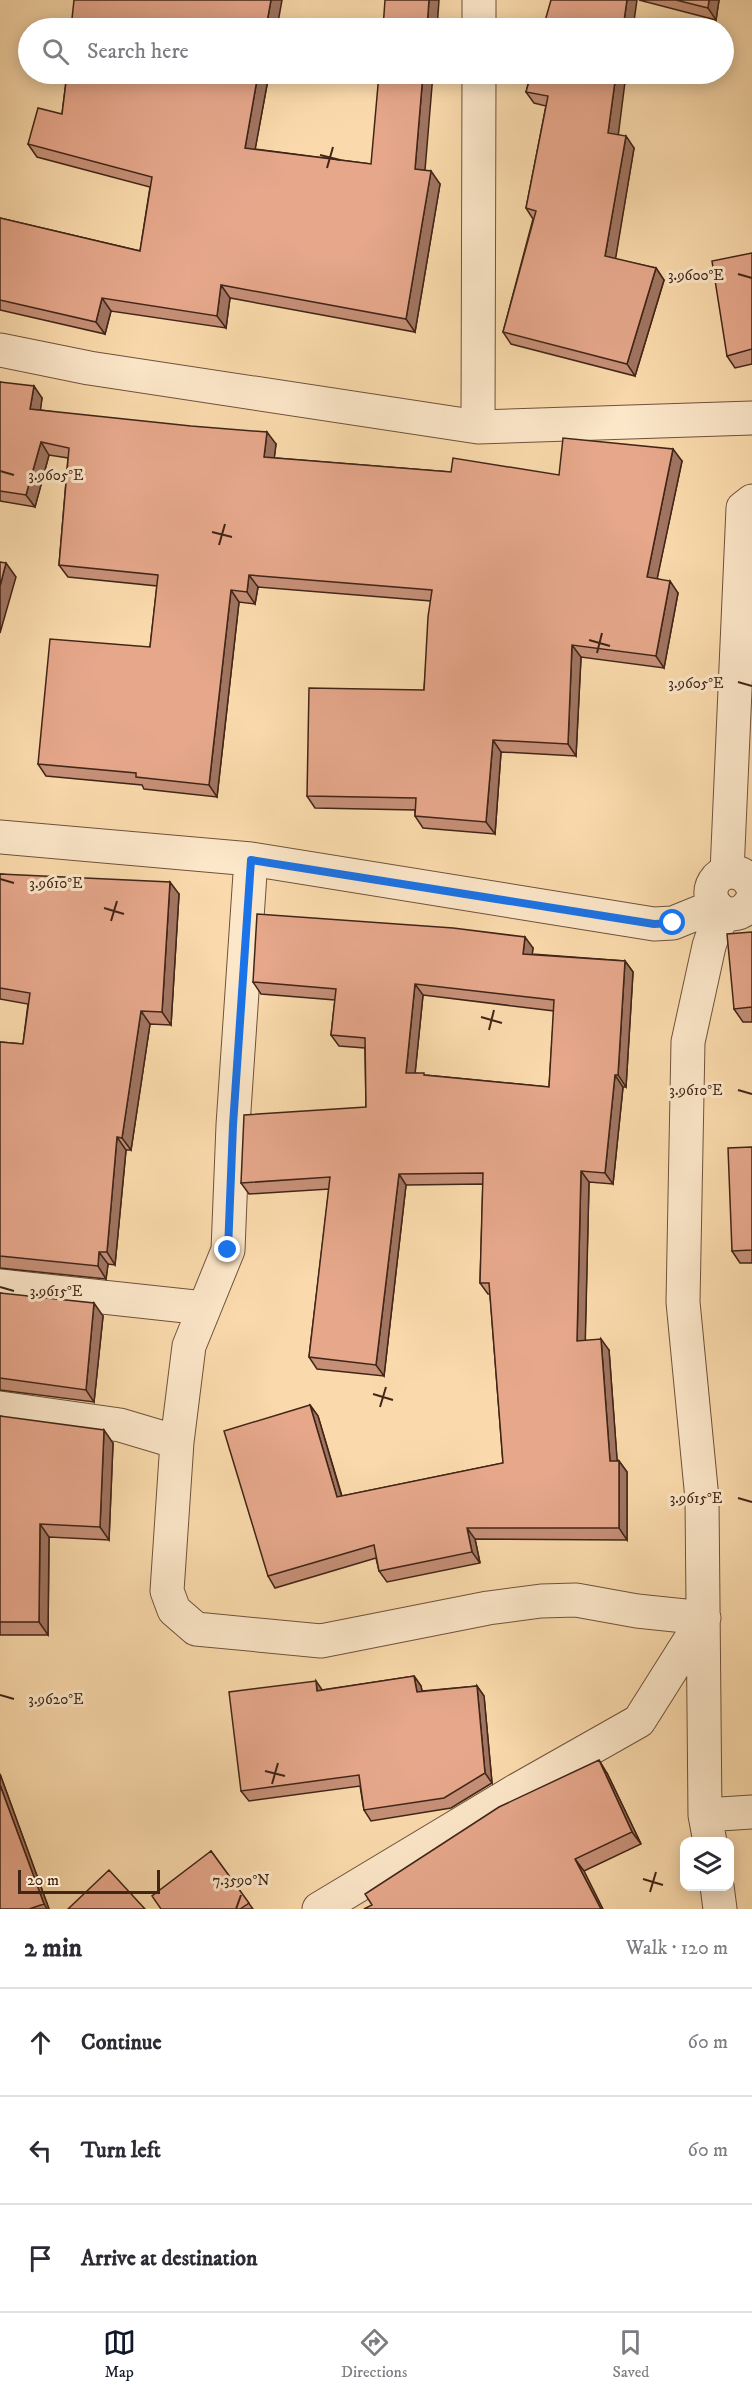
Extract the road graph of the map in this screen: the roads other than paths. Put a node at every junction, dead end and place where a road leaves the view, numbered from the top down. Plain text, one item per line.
1 (479, 0) edge
2 (479, 18) edge
3 (479, 84) edge
4 (0, 350) edge
5 (752, 418) edge
6 (478, 427) junction
7 (752, 501) edge
8 (0, 837) edge
9 (251, 860) junction
10 (739, 879) edge
11 (731, 907) edge
12 (0, 1286) edge
13 (204, 1308) junction
14 (0, 1408) edge
15 (177, 1442) junction
16 (704, 1618) junction
17 (752, 1812) edge
18 (707, 1828) edge
19 (718, 1891) edge
20 (319, 1909) edge
21 (720, 1909) edge

1 - 2 street
3 - 6 street
4 - 6 street
5 - 6 street
7 - 10 street
8 - 9 street
9 - 11 street
9 - 13 street
10 - 11 street
11 - 16 street
12 - 13 street
13 - 15 street
14 - 15 street
15 - 16 street
16 - 18 street
16 - 20 street
17 - 18 street
19 - 21 street

